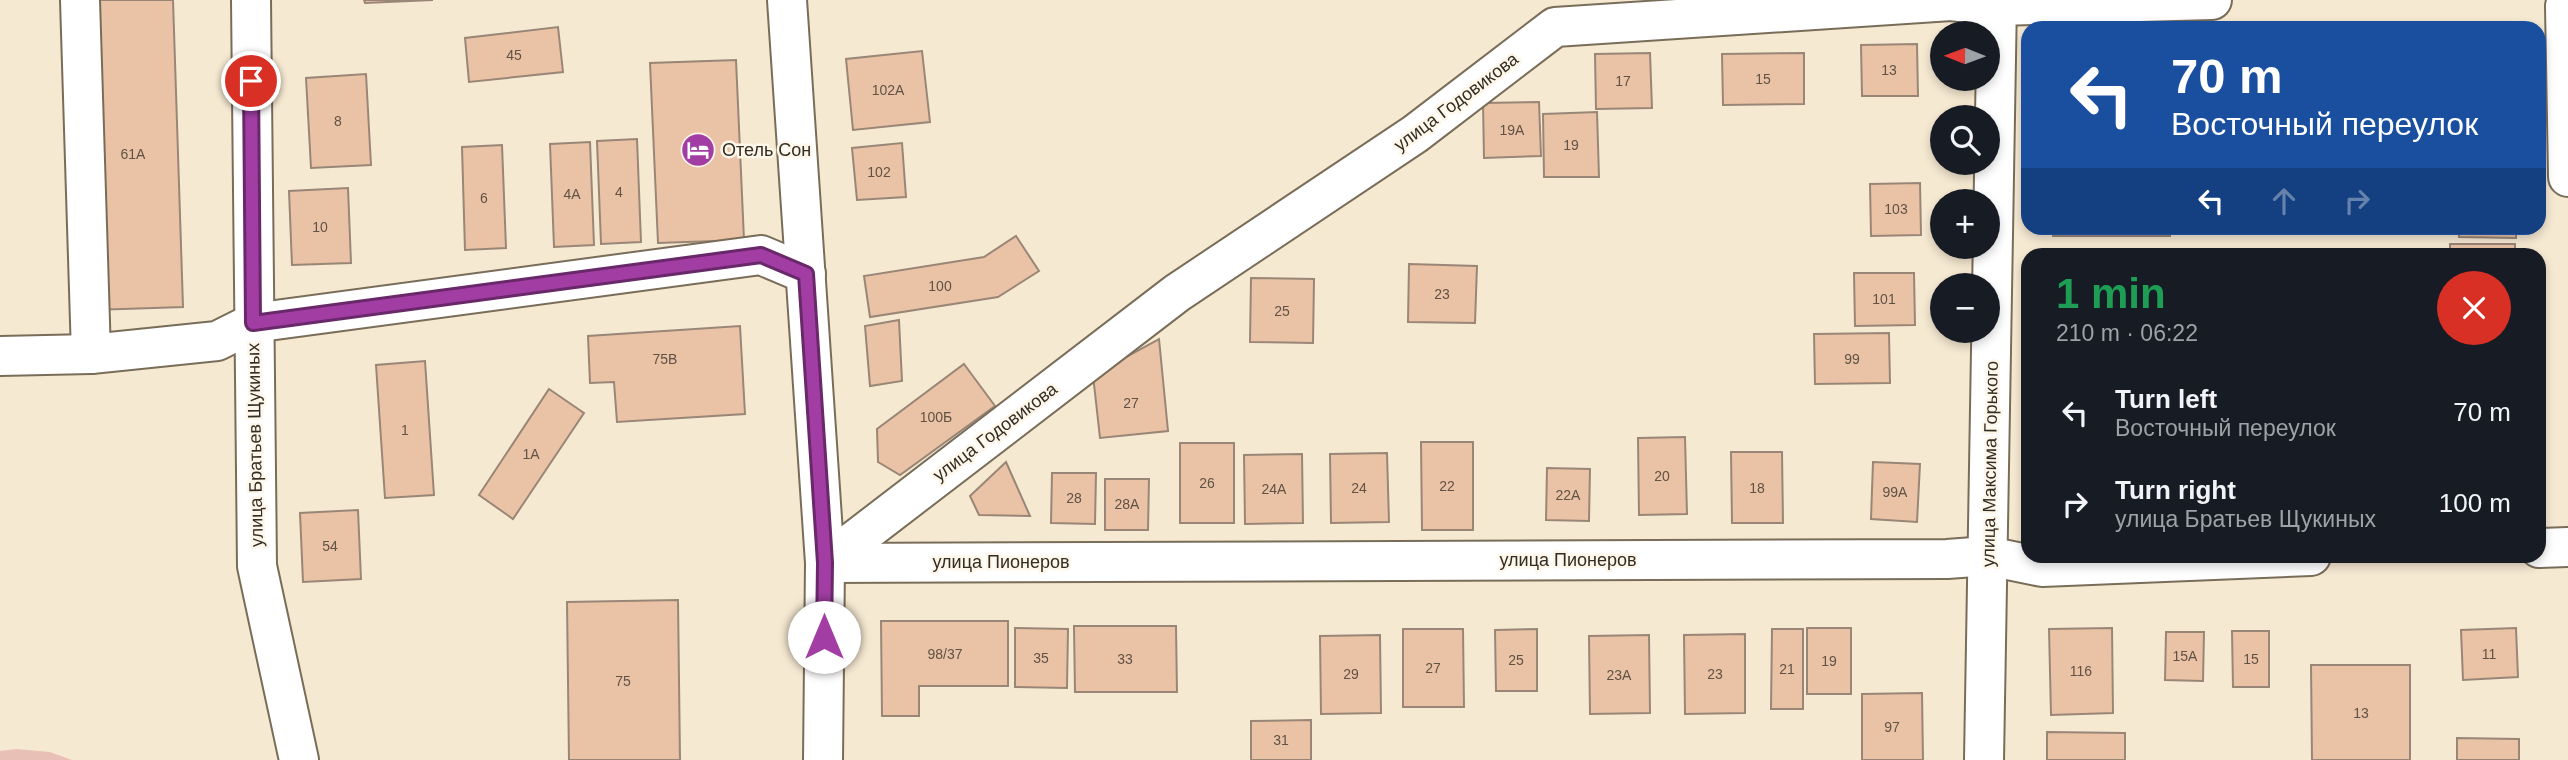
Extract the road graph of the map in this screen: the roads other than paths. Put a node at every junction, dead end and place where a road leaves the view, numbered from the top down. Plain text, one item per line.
1 (80, 0) edge
2 (251, 0) edge
3 (787, 0) edge
4 (2212, 0) edge
5 (1997, 3) edge
6 (2559, 4) edge
7 (2568, 177) edge
8 (806, 274) junction
9 (253, 323) junction
10 (91, 354) junction
11 (0, 356) edge
12 (2568, 547) edge
13 (2546, 548) edge
14 (1988, 556) junction
15 (825, 563) junction
16 (2021, 563) edge
17 (2022, 563) edge
18 (2140, 563) edge
19 (299, 760) edge
20 (823, 760) edge
21 (1984, 760) edge

1 - 10 street
2 - 9 street, улица Братьев Щукиных
3 - 8 street
4 - 5 street, улица Годовикова
5 - 14 street, улица Максима Горького
5 - 15 street, улица Годовикова
6 - 7 street
8 - 9 street
8 - 15 street
9 - 10 street
9 - 19 street, улица Братьев Щукиных
10 - 11 street
12 - 13 street
14 - 15 street, улица Пионеров
14 - 16 street, улица Пионеров
14 - 21 street, улица Максима Горького
15 - 20 street
17 - 18 street, улица Пионеров

